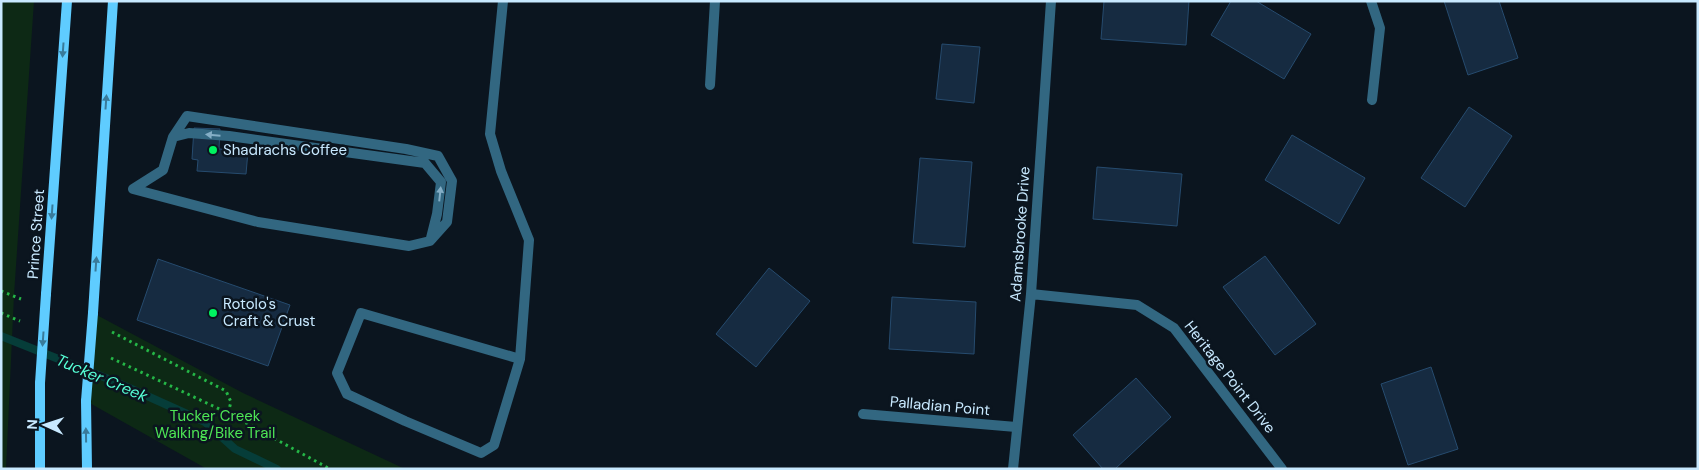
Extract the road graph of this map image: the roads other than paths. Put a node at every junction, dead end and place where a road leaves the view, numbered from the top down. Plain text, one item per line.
1 (67, 1) edge
2 (113, 1) edge
3 (503, 1) edge
4 (715, 1) edge
5 (1051, 1) edge
6 (1371, 1) edge
7 (710, 85) dead end
8 (1372, 100) dead end
9 (173, 137) junction
10 (430, 241) junction
11 (1031, 294) junction
12 (520, 359) junction
13 (863, 414) dead end
14 (1016, 427) junction
15 (40, 469) edge
16 (87, 469) edge
17 (1012, 469) edge
18 (1282, 469) edge

1 -> 15 main road, Prince Street, bridge
16 -> 2 main road, bridge
3 - 12 street
4 - 7 street
5 - 11 street, Adamsbrooke Drive
6 - 8 street
10 -> 9 street
9 - 10 street
9 - 10 street
11 - 14 street, Adamsbrooke Drive
11 - 18 street, Heritage Point Drive
12 - 12 street
13 - 14 street, Palladian Point
14 - 17 street, Adamsbrooke Drive

